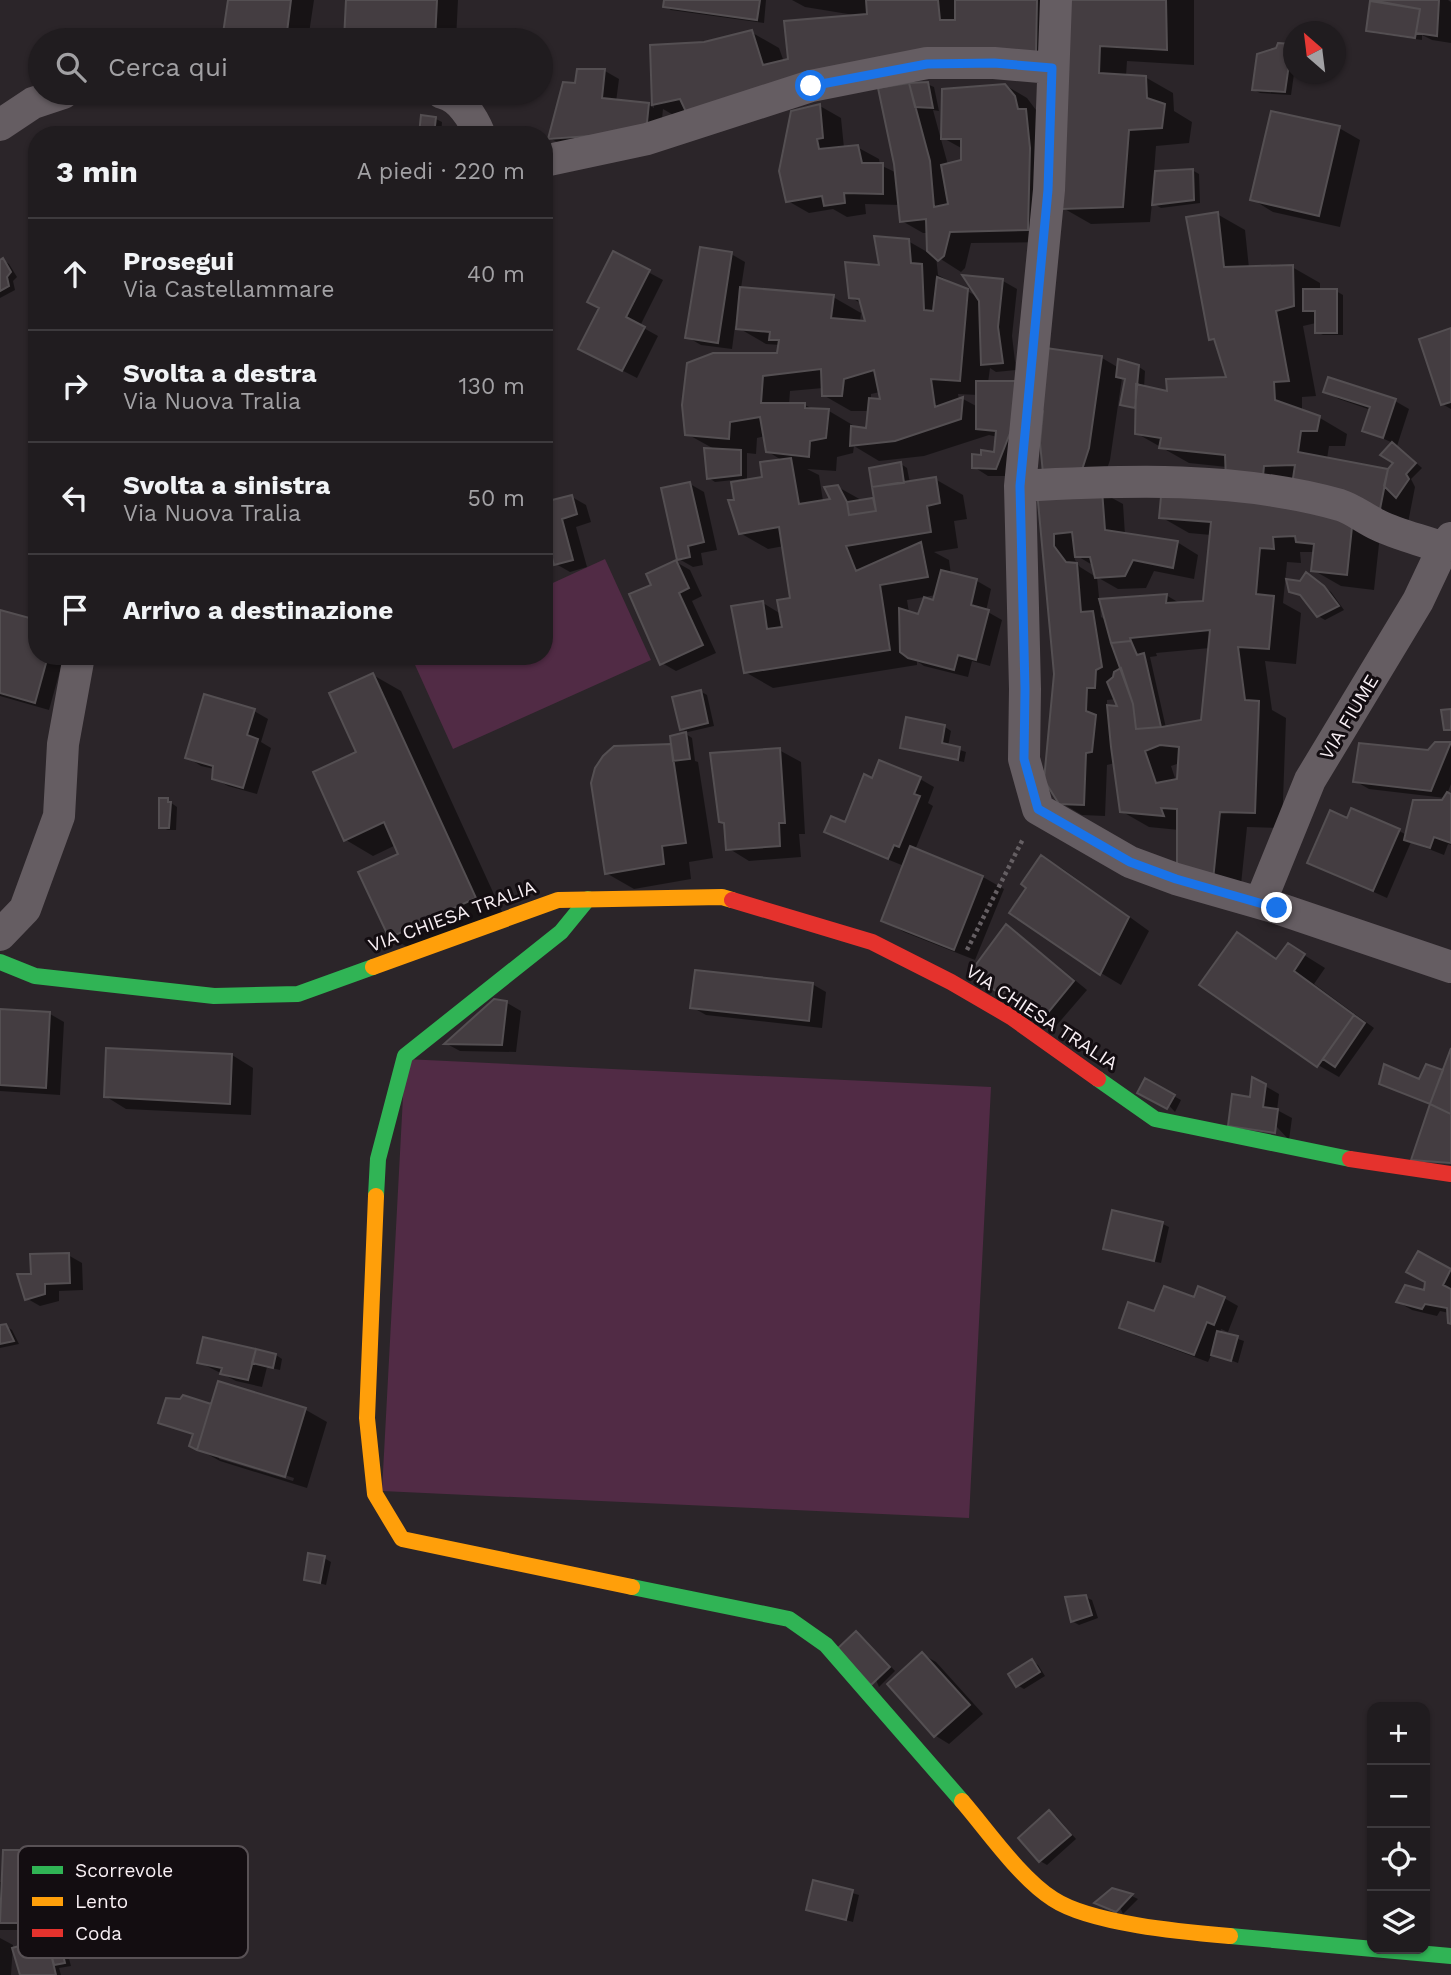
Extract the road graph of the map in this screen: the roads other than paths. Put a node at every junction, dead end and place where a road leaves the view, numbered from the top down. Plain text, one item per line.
1 (1056, 0) edge
2 (1052, 68) junction
3 (30, 105) edge
4 (461, 105) edge
5 (0, 125) edge
6 (476, 126) edge
7 (553, 159) edge
8 (1020, 486) junction
9 (1447, 543) edge
10 (77, 665) edge
11 (588, 899) junction
12 (1260, 903) junction
13 (0, 935) edge
14 (0, 961) edge
15 (1451, 967) edge
16 (1451, 1174) edge
17 (1451, 1956) edge

1 - 2 street
2 - 7 street
2 - 8 street
3 - 5 street
4 - 6 street
8 - 9 street
8 - 12 street
9 - 12 street, VIA FIUME
10 - 13 street
11 - 14 street, VIA CHIESA TRALIA
11 - 16 street, VIA CHIESA TRALIA
11 - 17 street
12 - 15 street

